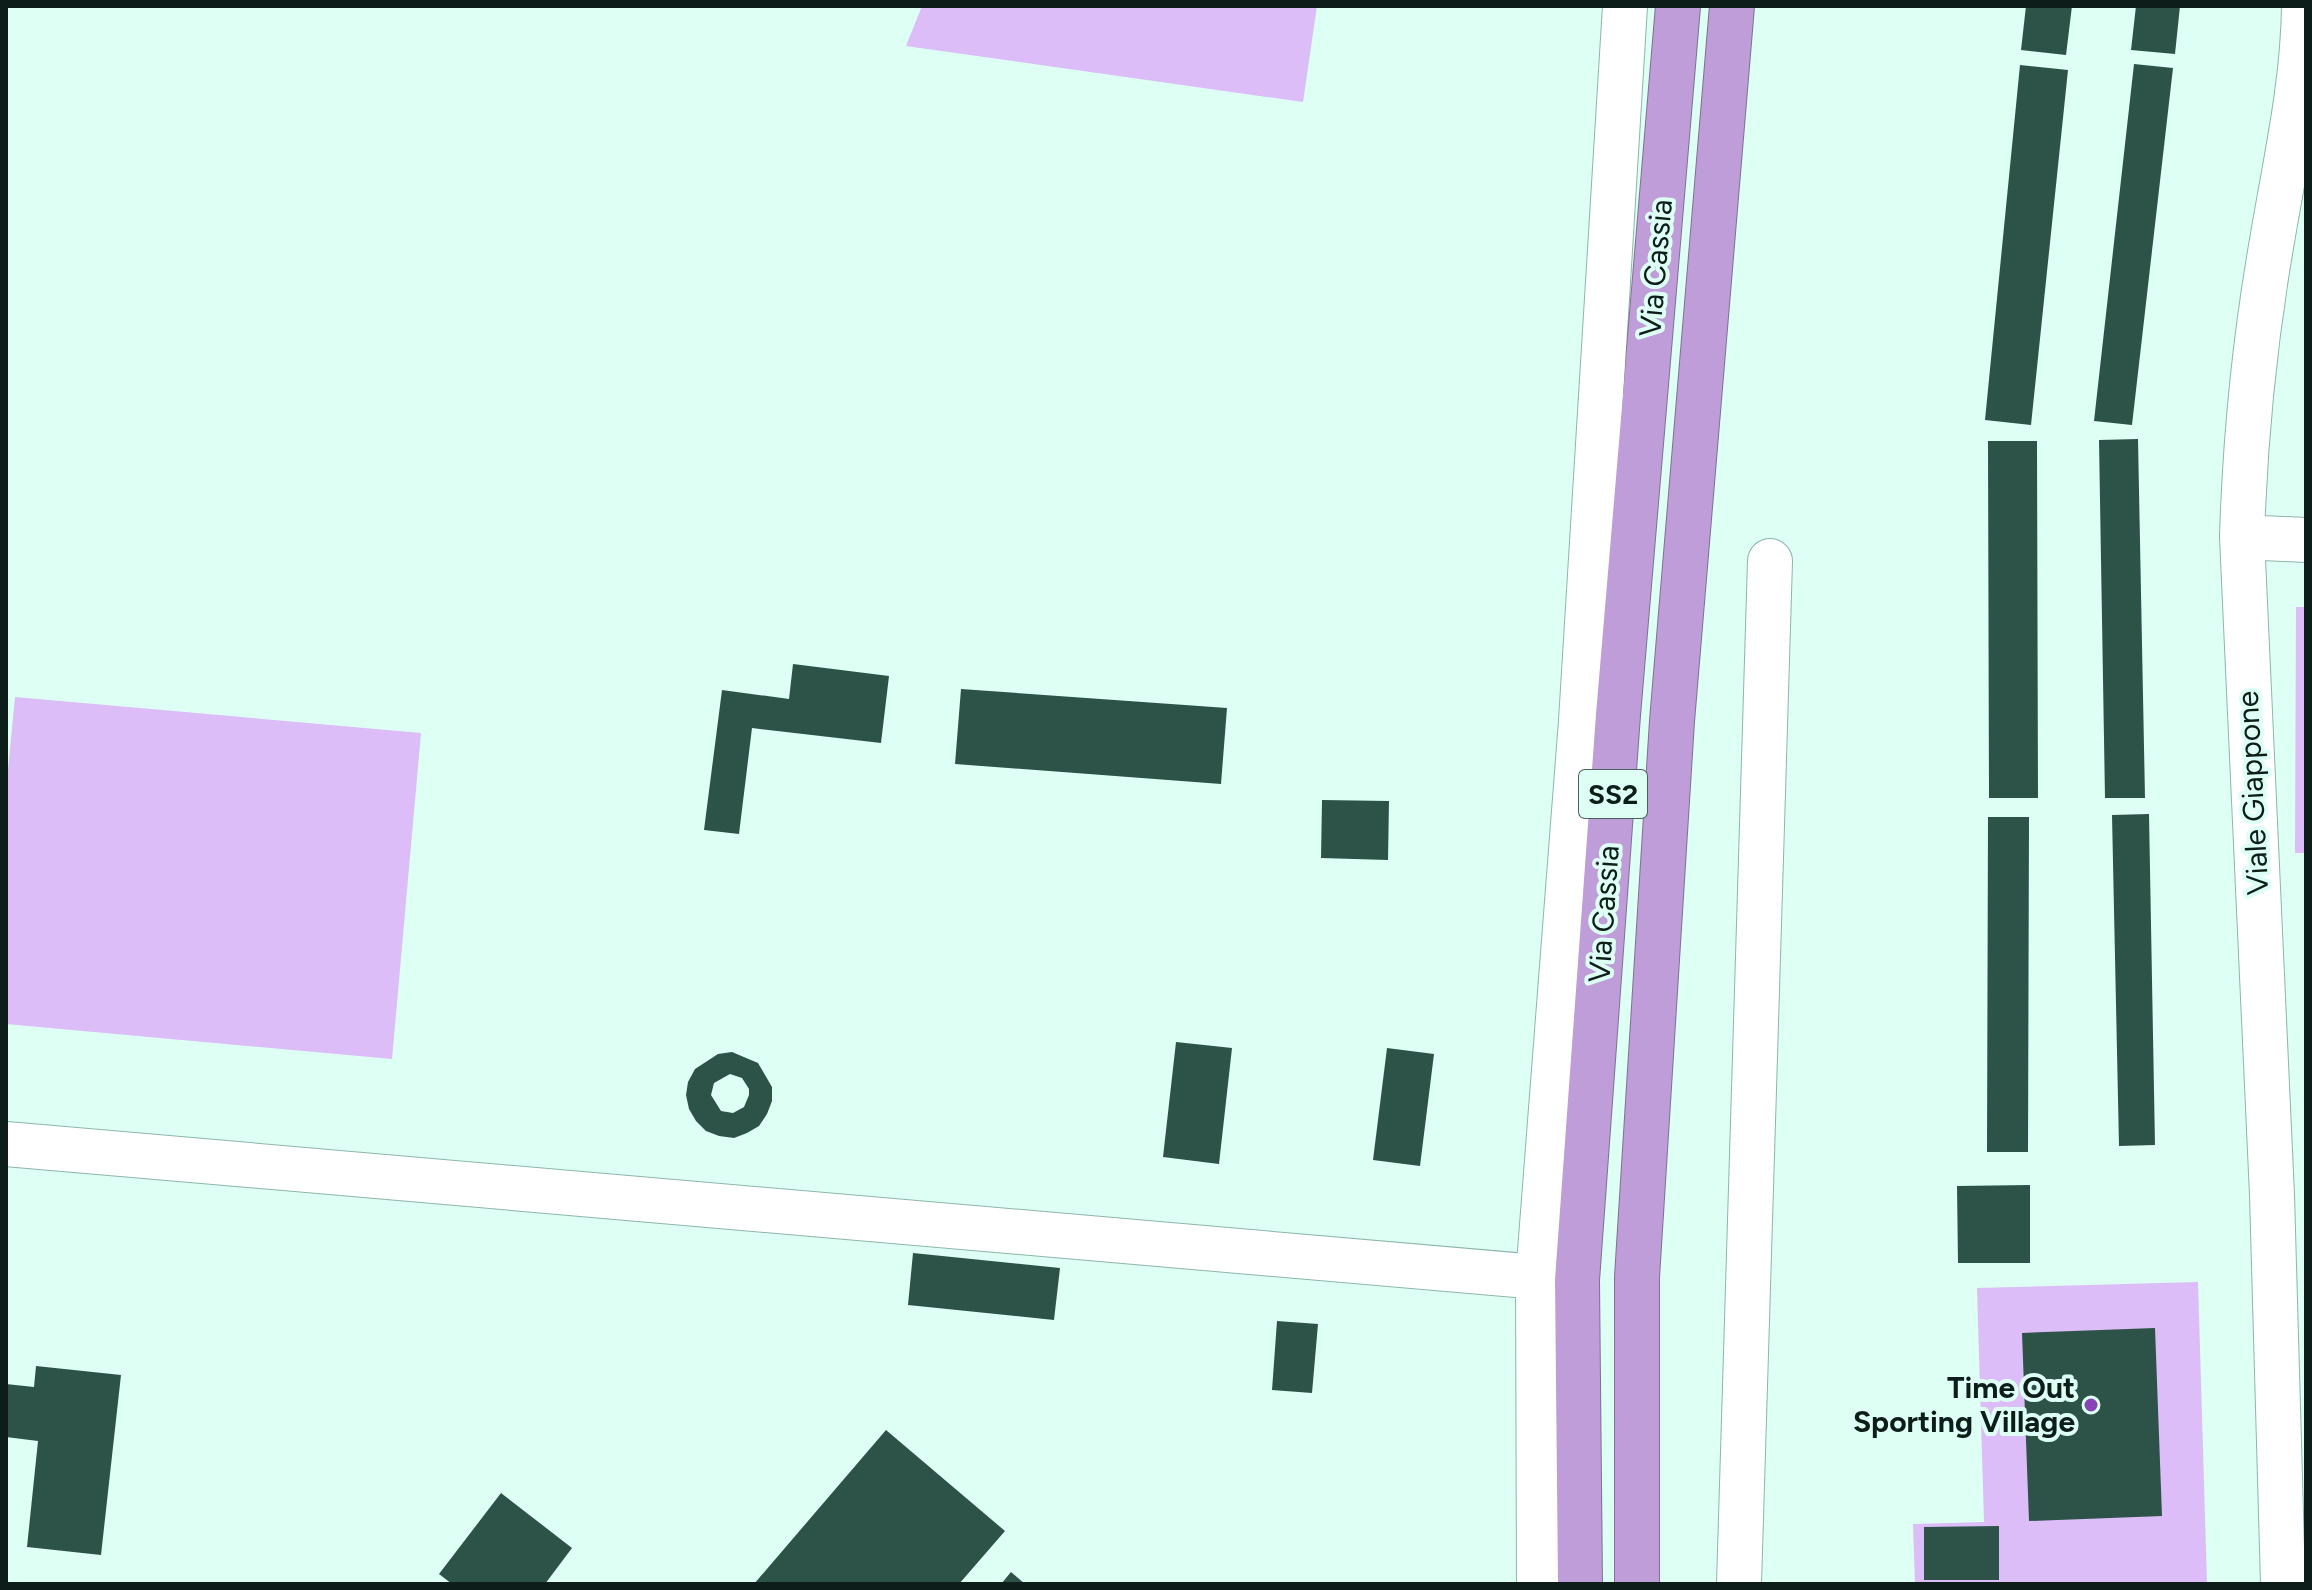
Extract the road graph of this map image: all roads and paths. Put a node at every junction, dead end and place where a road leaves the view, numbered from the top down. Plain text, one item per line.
1 (1625, 6) edge
2 (1678, 6) edge
3 (1732, 6) edge
4 (2304, 6) edge
5 (2242, 537) junction
6 (2306, 540) edge
7 (1770, 561) dead end
8 (6, 1144) edge
9 (1538, 1277) junction
10 (1539, 1584) edge
11 (1580, 1584) edge
12 (1637, 1584) edge
13 (1739, 1584) edge
14 (2283, 1584) edge

1 - 9 street
2 - 11 highway, Via Cassia / SS2
3 - 12 highway, Via Cassia / SS2
4 - 5 street, Viale Giappone
5 - 6 street
5 - 14 street, Viale Giappone
7 - 13 street
8 - 9 street
9 - 10 street

